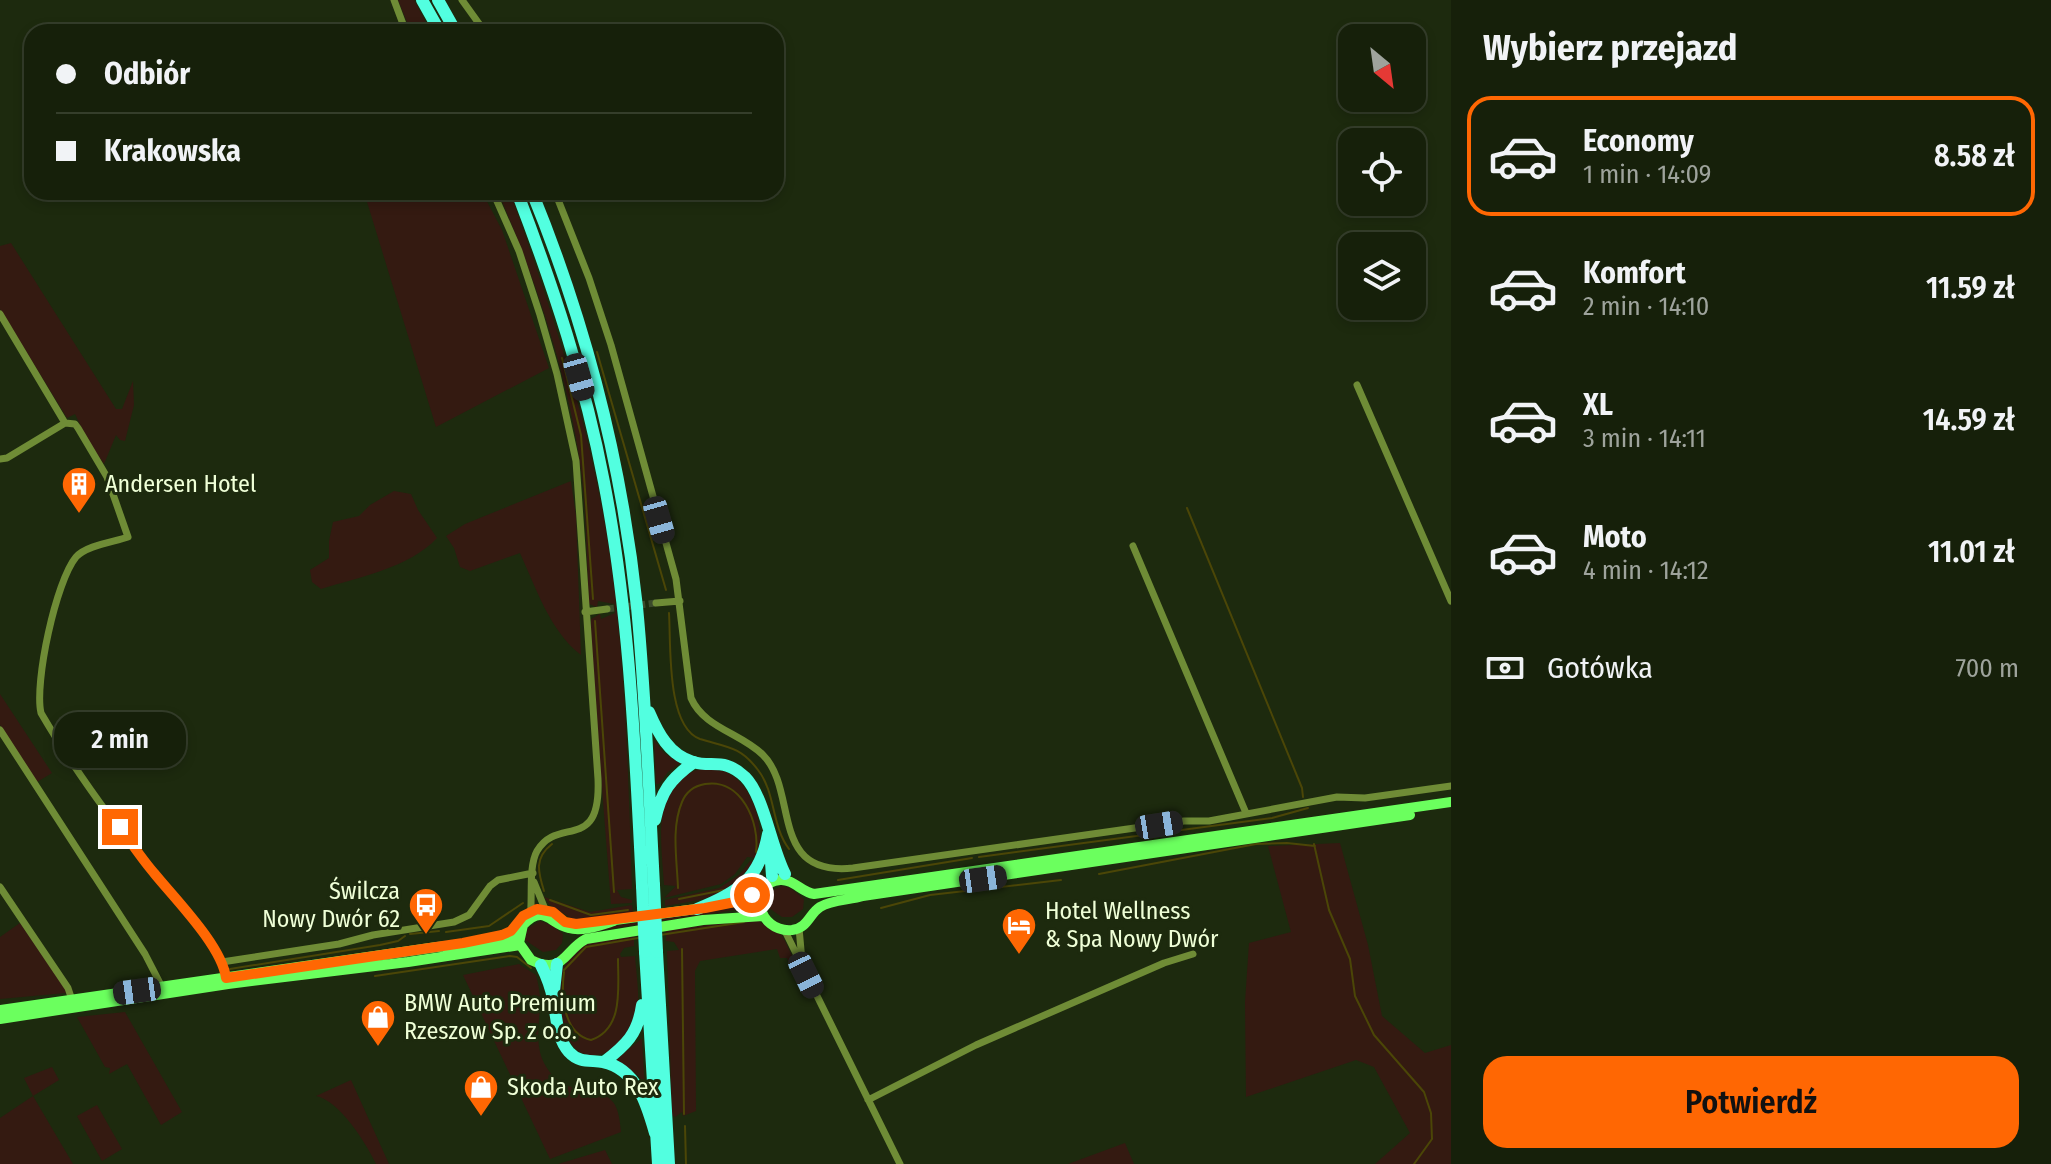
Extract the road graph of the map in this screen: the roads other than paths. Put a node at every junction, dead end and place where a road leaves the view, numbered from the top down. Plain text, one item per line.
1 (394, 0) edge
2 (422, 0) edge
3 (438, 0) edge
4 (462, 0) edge
5 (403, 24) edge
6 (436, 24) edge
7 (452, 24) edge
8 (479, 24) edge
9 (497, 200) edge
10 (520, 200) edge
11 (535, 200) edge
12 (558, 200) edge
13 (0, 314) edge
14 (1357, 385) dead end
15 (65, 423) junction
16 (0, 459) edge
17 (1133, 546) dead end
18 (680, 601) junction
19 (1451, 601) edge
20 (656, 603) tunnel mouth
21 (607, 609) tunnel mouth
22 (585, 612) junction
23 (645, 701) junction
24 (0, 730) edge
25 (694, 762) junction
26 (1451, 786) edge
27 (1451, 802) edge
28 (1451, 809) edge
29 (1246, 813) junction
30 (1201, 821) junction
31 (768, 834) junction
32 (651, 835) junction
33 (1203, 836) junction
34 (533, 875) junction
35 (776, 878) junction
36 (648, 885) junction
37 (0, 887) edge
38 (861, 891) junction
39 (809, 895) junction
40 (761, 908) junction
41 (545, 909) junction
42 (702, 912) junction
43 (531, 915) junction
44 (799, 924) junction
45 (567, 925) junction
46 (784, 929) junction
47 (625, 932) junction
48 (569, 940) junction
49 (521, 944) junction
50 (464, 949) junction
51 (651, 952) junction
52 (1193, 954) dead end
53 (220, 960) junction
54 (557, 960) junction
55 (541, 965) junction
56 (803, 967) junction
57 (646, 974) junction
58 (227, 981) junction
59 (162, 987) junction
60 (553, 998) junction
61 (74, 1004) junction
62 (0, 1010) edge
63 (0, 1019) edge
64 (604, 1062) junction
65 (868, 1100) junction
66 (655, 1133) junction
67 (658, 1164) edge
68 (669, 1164) edge
69 (900, 1164) edge

1 - 5 street
2 - 6 highway
3 - 7 highway
4 - 8 street
9 - 22 street
10 - 36 highway
11 - 23 highway
12 - 18 street
13 - 15 street
14 - 19 street
15 - 16 street
15 - 53 street
17 - 29 street
18 - 20 street
18 - 30 street
21 - 22 street
22 - 34 street
23 - 25 highway
23 - 32 highway
24 - 59 street
25 - 31 highway
25 - 32 highway
26 - 29 street
27 - 33 main road
28 - 38 main road
29 - 30 street
30 - 33 street
31 - 35 highway
31 - 42 highway
32 - 36 highway
33 - 38 main road
34 - 41 street
34 - 43 street
34 - 53 street
35 - 39 main road
35 - 39 main road
35 - 40 main road
35 - 42 main road
36 - 51 highway, bridge
37 - 61 street
38 - 39 main road
38 - 44 main road
39 - 44 main road
40 - 42 main road
40 - 44 main road
40 - 46 main road
41 - 43 main road
41 - 45 main road
42 - 45 main road
42 - 47 main road
43 - 45 main road
43 - 49 main road
43 - 50 main road
44 - 46 main road
44 - 56 street
45 - 48 main road
46 - 56 street
47 - 48 main road
47 - 54 main road
48 - 54 main road
49 - 50 main road
49 - 54 main road
49 - 55 main road
50 - 58 main road
51 - 57 highway
51 - 68 highway
52 - 65 street
53 - 58 street
54 - 55 main road
54 - 60 highway
55 - 60 highway
56 - 65 street
57 - 64 highway
57 - 66 highway
58 - 59 main road
58 - 61 main road
59 - 61 main road
60 - 64 highway
61 - 62 main road
61 - 63 main road
64 - 66 highway
65 - 69 street
66 - 67 highway

